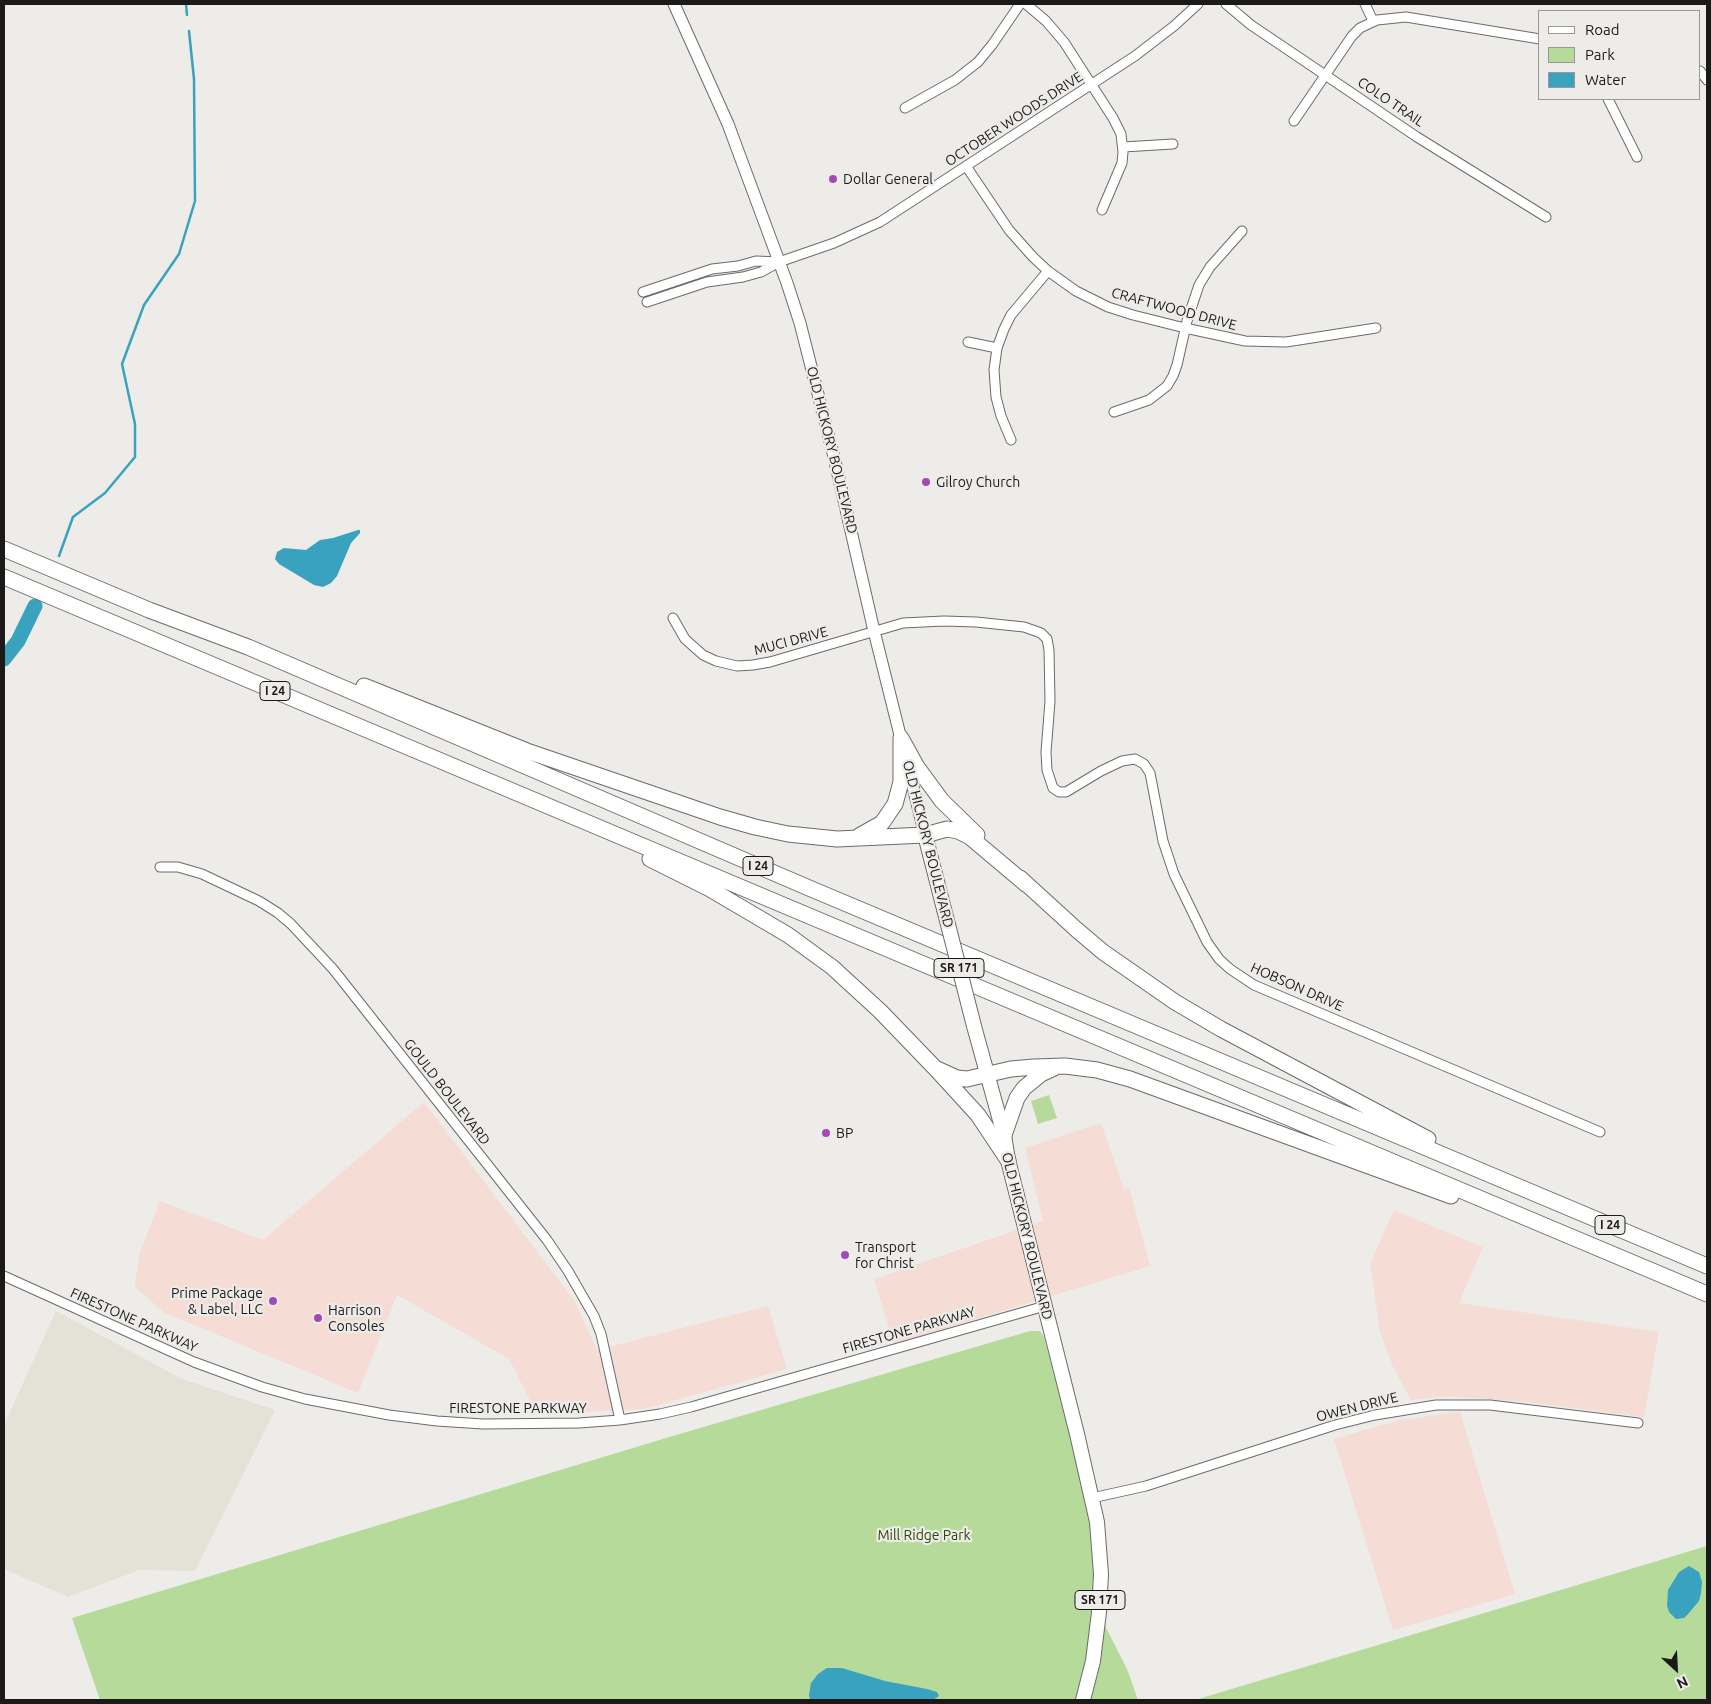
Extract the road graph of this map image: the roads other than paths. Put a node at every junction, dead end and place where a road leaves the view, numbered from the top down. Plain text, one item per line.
1 (674, 4) edge
2 (1020, 4) edge
3 (1026, 4) edge
4 (1198, 4) edge
5 (1226, 4) edge
6 (1365, 4) edge
7 (1372, 21) junction
8 (1538, 39) edge
9 (1325, 74) junction
10 (1091, 85) junction
11 (1608, 100) edge
12 (905, 108) dead end
13 (1294, 121) dead end
14 (1173, 144) dead end
15 (1123, 147) junction
16 (1636, 157) dead end
17 (966, 166) junction
18 (1102, 210) dead end
19 (1546, 217) dead end
20 (1242, 231) dead end
21 (780, 262) junction
22 (1048, 271) junction
23 (643, 292) dead end
24 (647, 302) dead end
25 (1185, 328) junction
26 (1376, 328) dead end
27 (968, 342) dead end
28 (997, 348) junction
29 (1114, 412) dead end
30 (1011, 440) dead end
31 (4, 549) edge
32 (4, 577) edge
33 (673, 618) dead end
34 (874, 631) junction
35 (248, 647) junction
36 (901, 738) junction
37 (546, 805) junction
38 (925, 835) junction
39 (848, 838) junction
40 (160, 867) dead end
41 (1027, 885) junction
42 (1065, 1066) junction
43 (935, 1068) junction
44 (987, 1074) junction
45 (1600, 1132) dead end
46 (1004, 1135) junction
47 (1008, 1160) junction
48 (1512, 1184) junction
49 (1636, 1264) junction
50 (1707, 1266) edge
51 (4, 1276) edge
52 (1707, 1294) edge
53 (1045, 1306) junction
54 (620, 1420) junction
55 (1638, 1423) dead end
56 (1092, 1498) junction
57 (1082, 1700) edge

1 - 21 main road, OLD HICKORY BOULEVARD
2 - 12 street
3 - 10 street
4 - 10 street, OCTOBER WOODS DRIVE
5 - 9 street, COLO TRAIL
6 - 7 street
7 - 8 street
7 - 9 street
9 - 13 street
9 - 19 street, COLO TRAIL
10 - 15 street
10 - 17 street, OCTOBER WOODS DRIVE
11 - 16 street
14 - 15 street
15 - 18 street
17 - 21 street, OCTOBER WOODS DRIVE
17 - 22 street, CRAFTWOOD DRIVE
20 - 25 street
21 - 23 street
21 - 24 street
21 - 34 main road, OLD HICKORY BOULEVARD
22 - 25 street, CRAFTWOOD DRIVE
22 - 28 street
25 - 26 street, CRAFTWOOD DRIVE
25 - 29 street
27 - 28 street
28 - 30 street
31 - 35 highway, I 24
32 - 37 highway, I 24
33 - 34 street, MUCI DRIVE
34 - 36 main road, OLD HICKORY BOULEVARD
34 - 45 street, HOBSON DRIVE
35 - 39 highway
35 - 48 highway, I 24
36 - 38 main road, OLD HICKORY BOULEVARD
36 - 39 highway
36 - 41 highway
37 - 43 highway
37 - 49 highway, I 24
38 - 39 highway
38 - 41 highway
38 - 44 main road, OLD HICKORY BOULEVARD / SR 171, bridge
40 - 54 street, GOULD BOULEVARD
41 - 48 highway
42 - 44 highway
42 - 46 highway
42 - 49 highway
43 - 44 highway
43 - 47 highway
44 - 46 main road, OLD HICKORY BOULEVARD / SR 171
46 - 47 main road, OLD HICKORY BOULEVARD / SR 171
47 - 53 main road, OLD HICKORY BOULEVARD / SR 171
48 - 50 highway, I 24
49 - 52 highway, I 24
51 - 54 street, FIRESTONE PARKWAY
53 - 54 street, FIRESTONE PARKWAY
53 - 56 main road, OLD HICKORY BOULEVARD / SR 171
55 - 56 street, OWEN DRIVE
56 - 57 main road, OLD HICKORY BOULEVARD / SR 171

